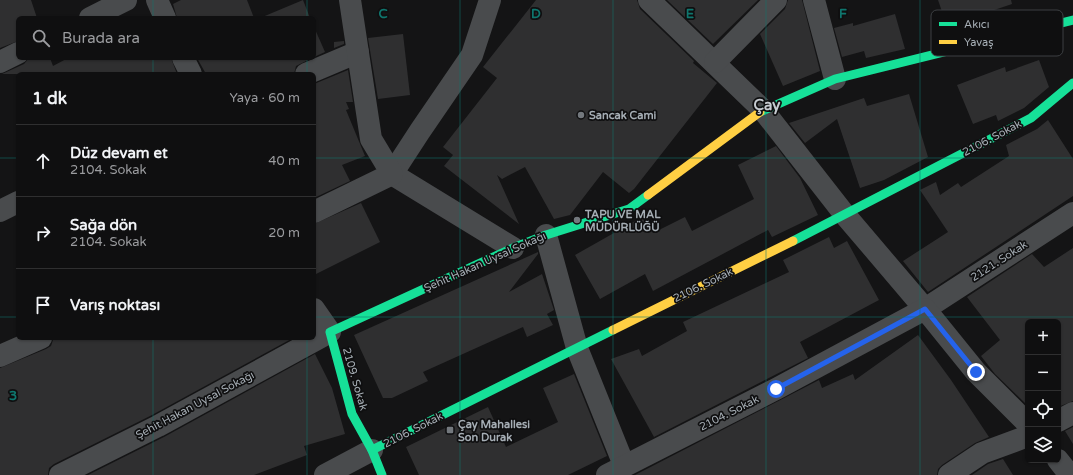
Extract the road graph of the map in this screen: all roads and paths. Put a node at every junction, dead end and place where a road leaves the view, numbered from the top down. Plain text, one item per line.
1 (126, 0) edge
2 (156, 0) edge
3 (350, 0) edge
4 (490, 0) edge
5 (649, 0) edge
6 (776, 0) edge
7 (814, 0) edge
8 (94, 16) edge
9 (164, 16) edge
10 (1073, 20) edge
11 (1063, 22) edge
12 (358, 52) junction
13 (16, 54) edge
14 (931, 55) edge
15 (185, 60) edge
16 (0, 62) edge
17 (715, 62) junction
18 (190, 72) edge
19 (311, 72) edge
20 (835, 79) junction
21 (1073, 83) edge
22 (763, 110) junction
23 (392, 174) junction
24 (16, 203) edge
25 (0, 210) edge
26 (316, 211) edge
27 (1073, 213) edge
28 (845, 216) junction
29 (546, 235) junction
30 (513, 248) junction
31 (925, 309) junction
32 (316, 312) edge
33 (330, 332) junction
34 (36, 340) edge
35 (315, 340) edge
36 (316, 340) edge
37 (577, 348) junction
38 (0, 356) edge
39 (1073, 413) edge
40 (1061, 419) edge
41 (1025, 421) edge
42 (1025, 437) edge
43 (372, 450) junction
44 (1060, 463) edge
45 (616, 470) edge
46 (60, 475) edge
47 (325, 475) edge
48 (382, 475) edge
49 (950, 475) edge
50 (1070, 475) edge

1 - 8 street
2 - 9 street
3 - 12 street
4 - 23 street
5 - 17 street
6 - 17 street
7 - 20 street
10 - 11 main road, Şehit Hakan Uysal Sokağı
12 - 19 street
12 - 23 street
13 - 16 street
14 - 20 main road, Şehit Hakan Uysal Sokağı
15 - 18 street
17 - 22 street
20 - 22 main road, Şehit Hakan Uysal Sokağı
21 - 28 main road, 2106. Sokak
22 - 28 street
22 - 29 main road, Şehit Hakan Uysal Sokağı
23 - 26 street
23 - 30 street
24 - 25 street
27 - 31 street, 2121. Sokak
28 - 31 street
28 - 37 main road, 2106. Sokak
29 - 30 main road, Şehit Hakan Uysal Sokağı
29 - 37 street
30 - 33 main road, Şehit Hakan Uysal Sokağı
31 - 41 street
31 - 45 street, 2104. Sokak
32 - 33 street
33 - 36 street, Şehit Hakan Uysal Sokağı
33 - 43 main road, 2109. Sokak
34 - 38 street
35 - 46 street, Şehit Hakan Uysal Sokağı
37 - 43 main road, 2106. Sokak
37 - 45 street
39 - 40 street
42 - 49 street
43 - 47 street, 2106. Sokak
43 - 48 main road, 2109. Sokak
44 - 50 street

